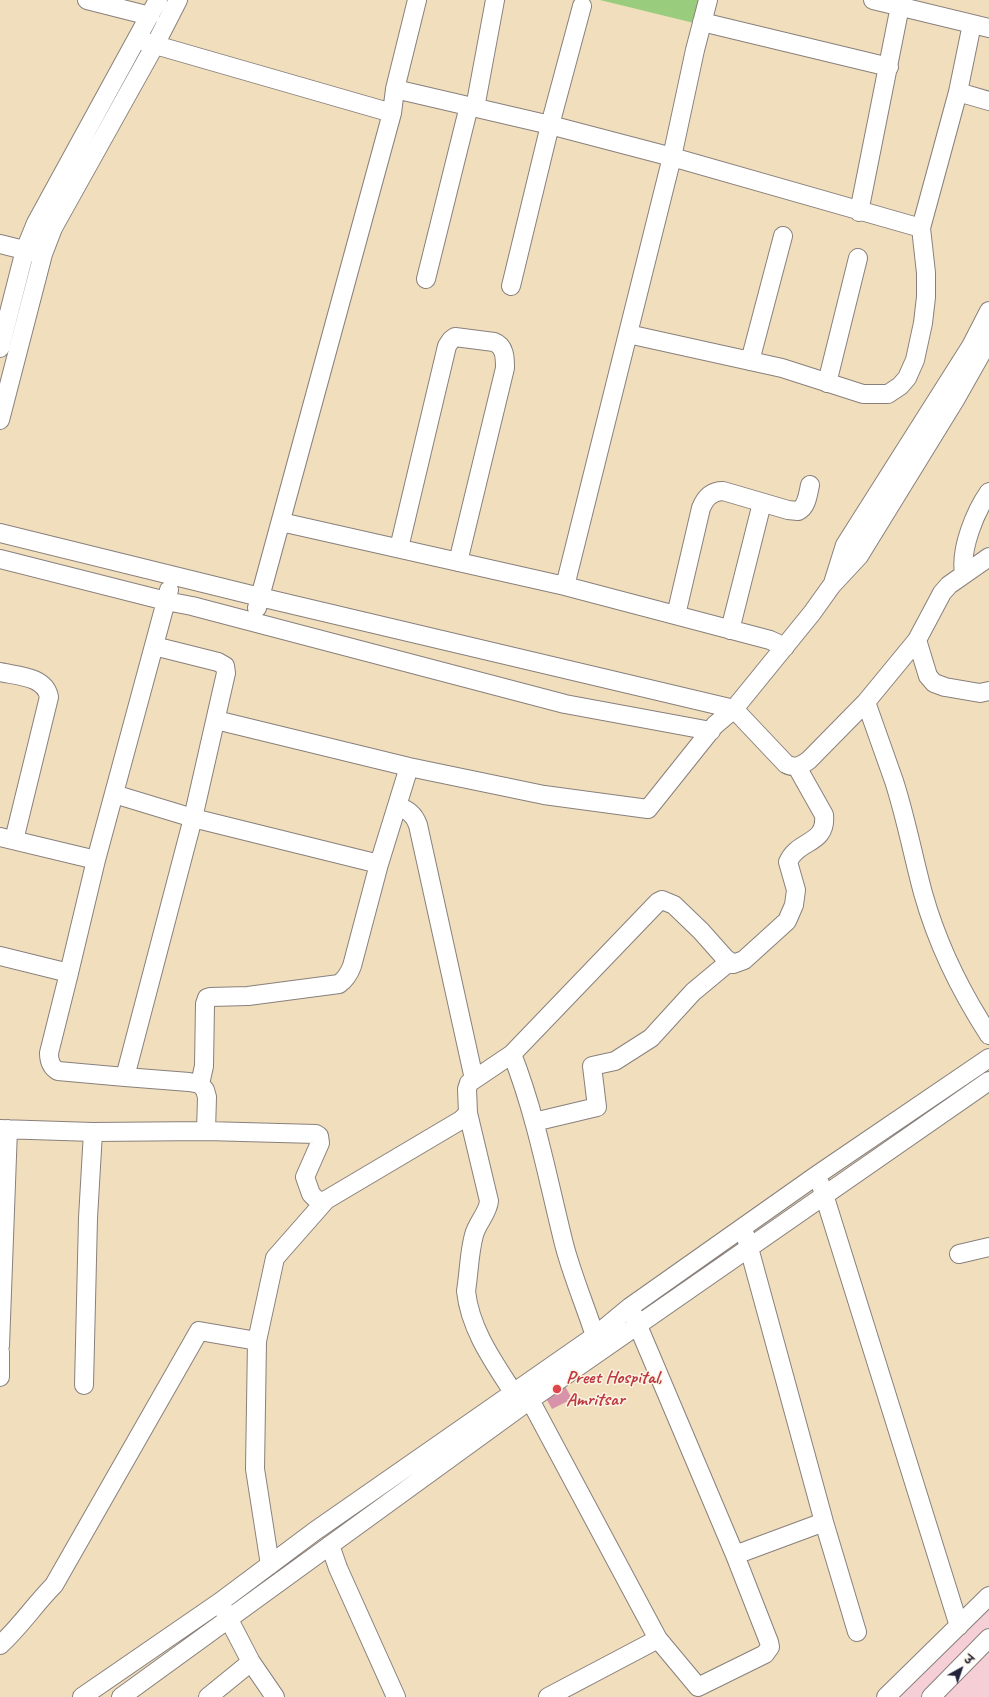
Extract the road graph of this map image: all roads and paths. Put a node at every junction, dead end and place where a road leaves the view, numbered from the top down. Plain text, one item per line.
1 (87, 0) edge
2 (178, 0) edge
3 (417, 0) edge
4 (494, 0) edge
5 (708, 0) edge
6 (873, 0) edge
7 (582, 6) dead end
8 (900, 6) junction
9 (154, 8) edge
10 (702, 22) junction
11 (981, 26) edge
12 (136, 40) junction
13 (155, 45) junction
14 (889, 67) junction
15 (395, 89) junction
16 (958, 92) junction
17 (989, 101) edge
18 (472, 107) junction
19 (392, 113) junction
20 (550, 125) junction
21 (672, 157) junction
22 (859, 212) junction
23 (921, 228) junction
24 (783, 236) dead end
25 (0, 244) edge
26 (25, 250) junction
27 (43, 254) junction
28 (858, 258) dead end
29 (426, 279) dead end
30 (511, 286) dead end
31 (989, 311) edge
32 (628, 334) junction
33 (989, 340) edge
34 (0, 348) edge
35 (750, 362) junction
36 (827, 383) junction
37 (0, 420) edge
38 (810, 485) dead end
39 (989, 492) edge
40 (762, 503) junction
41 (281, 522) junction
42 (0, 533) edge
43 (399, 548) junction
44 (989, 557) edge
45 (0, 560) edge
46 (458, 562) junction
47 (964, 573) junction
48 (173, 576) junction
49 (832, 585) junction
50 (565, 586) junction
51 (260, 597) junction
52 (166, 601) junction
53 (676, 615) junction
54 (254, 622) junction
55 (730, 630) junction
56 (917, 640) junction
57 (154, 646) junction
58 (785, 647) junction
59 (0, 672) edge
60 (989, 691) edge
61 (866, 702) junction
62 (734, 709) junction
63 (216, 720) junction
64 (711, 731) junction
65 (409, 767) junction
66 (797, 767) junction
67 (114, 794) junction
68 (397, 806) junction
69 (193, 818) junction
70 (7, 838) edge
71 (96, 860) junction
72 (379, 864) junction
73 (0, 956) edge
74 (729, 962) junction
75 (69, 973) junction
76 (989, 1035) edge
77 (512, 1054) junction
78 (989, 1058) edge
79 (125, 1077) junction
80 (474, 1079) junction
81 (989, 1081) edge
82 (200, 1084) junction
83 (468, 1112) junction
84 (534, 1122) junction
85 (4, 1129) edge
86 (206, 1131) junction
87 (93, 1132) junction
88 (817, 1175) junction
89 (824, 1195) junction
90 (326, 1200) junction
91 (744, 1228) junction
92 (749, 1247) junction
93 (989, 1248) edge
94 (959, 1254) dead end
95 (630, 1308) junction
96 (638, 1324) junction
97 (595, 1336) junction
98 (257, 1341) junction
99 (0, 1346) edge
100 (0, 1352) edge
101 (0, 1377) edge
102 (84, 1385) dead end
103 (513, 1392) junction
104 (530, 1400) junction
105 (824, 1522) junction
106 (330, 1545) junction
107 (735, 1555) junction
108 (270, 1565) junction
109 (989, 1596) edge
110 (220, 1602) junction
111 (230, 1620) junction
112 (959, 1626) junction
113 (857, 1632) dead end
114 (989, 1638) edge
115 (658, 1639) junction
116 (0, 1645) edge
117 (251, 1662) junction
118 (702, 1692) edge
119 (82, 1697) edge
120 (121, 1697) edge
121 (208, 1697) edge
122 (275, 1697) edge
123 (396, 1697) edge
124 (548, 1697) edge
125 (886, 1697) edge
126 (931, 1697) edge

1 - 9 street
2 - 13 street
3 - 15 street
4 - 18 street
5 - 10 street
6 - 8 street
7 - 20 street
8 - 11 street
8 - 14 street
9 - 12 street
10 - 14 street
10 - 21 street
11 - 16 street
12 - 13 street
12 - 26 street
13 - 19 street
13 - 27 street
14 - 22 street
15 - 18 street
15 - 19 street
16 - 17 street
16 - 23 street
18 - 20 street
18 - 29 street
19 - 41 street
20 - 21 street
20 - 30 street
21 - 22 street
21 - 32 street
22 - 23 street
23 - 36 street
24 - 35 street
25 - 26 street
26 - 27 street
26 - 34 street
27 - 37 street
28 - 36 street
31 - 49 street
32 - 35 street
32 - 50 street
33 - 49 street
35 - 36 street
38 - 40 street
39 - 47 street
40 - 53 street
40 - 55 street
41 - 43 street
41 - 51 street
42 - 48 street
43 - 46 street
43 - 46 street
44 - 47 street
45 - 52 street
46 - 50 street
47 - 56 street
48 - 51 street
48 - 52 street
49 - 58 street
50 - 53 street
51 - 54 street
51 - 62 street
52 - 54 street
52 - 57 street
53 - 55 street
54 - 64 street
55 - 58 street
56 - 60 street
56 - 61 street
57 - 63 street
57 - 67 street
58 - 62 street
59 - 70 street
61 - 66 street
61 - 76 street
62 - 64 street
62 - 66 street
63 - 65 street
63 - 69 street
64 - 65 street
65 - 68 street
66 - 74 street
67 - 69 street
67 - 71 street
68 - 72 street
68 - 80 street
69 - 72 street
69 - 79 street
70 - 71 street
71 - 75 street
72 - 82 street
73 - 75 street
74 - 77 street
74 - 84 street
75 - 79 street
77 - 80 street
77 - 84 street
78 - 88 street
79 - 82 street
80 - 83 street
81 - 89 street
82 - 86 street
83 - 90 street
83 - 103 street
84 - 97 street
85 - 87 street
85 - 99 street
86 - 87 street
86 - 90 street
87 - 102 street
88 - 89 street
88 - 91 street
89 - 92 street
89 - 112 street
90 - 98 street
91 - 92 street
91 - 95 street
92 - 96 street
92 - 105 street
93 - 94 street
95 - 96 street
95 - 97 street
96 - 104 street
96 - 107 street
97 - 103 street
98 - 108 street
98 - 116 street
100 - 101 street
103 - 108 street
104 - 106 street
104 - 115 street
105 - 107 street
105 - 113 street
106 - 111 street
106 - 123 street
107 - 118 street
108 - 110 street
109 - 112 street
110 - 111 street
110 - 119 street
111 - 117 street
111 - 120 street
112 - 125 street
114 - 126 street
115 - 118 street
115 - 124 street
117 - 121 street
117 - 122 street

